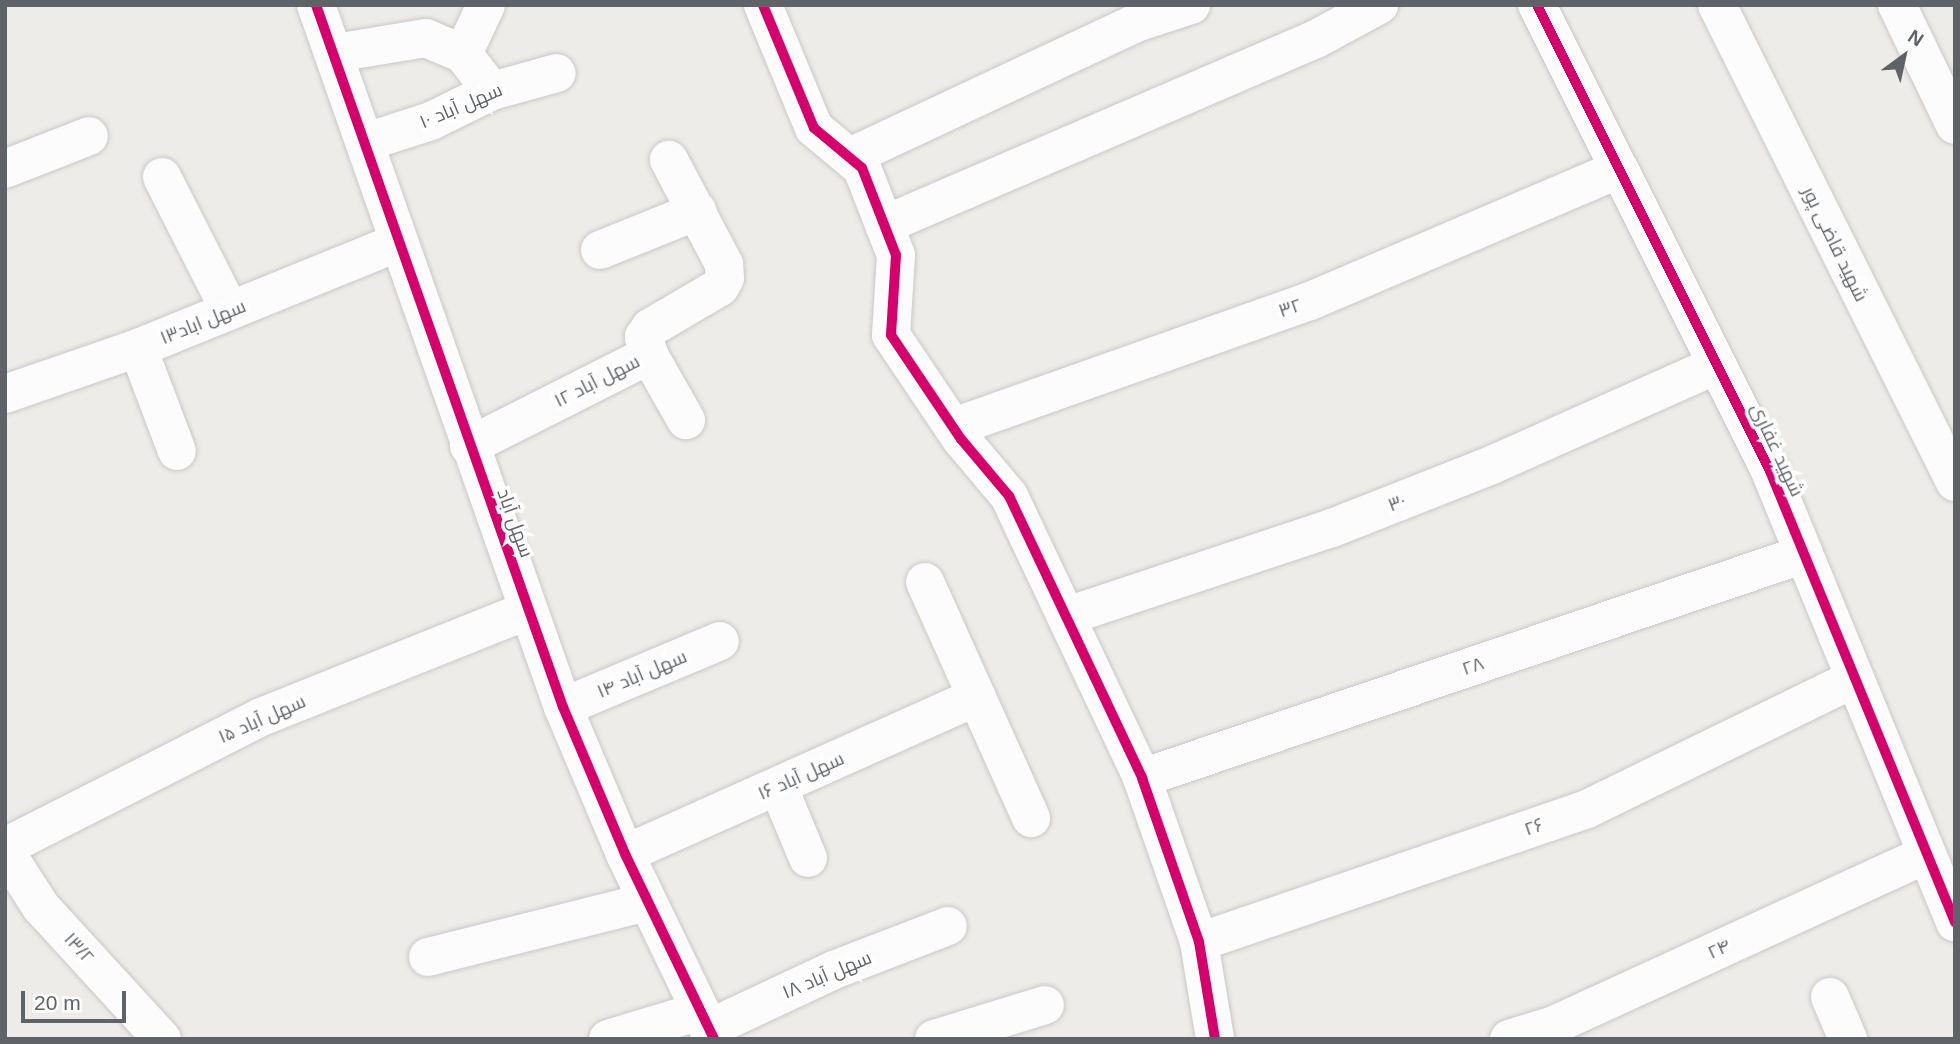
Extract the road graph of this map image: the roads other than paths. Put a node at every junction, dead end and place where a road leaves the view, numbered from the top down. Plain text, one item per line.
1 (316, 5) edge
2 (486, 5) edge
3 (1191, 5) edge
4 (1379, 5) edge
5 (1537, 5) edge
6 (1717, 5) edge
7 (1897, 5) edge
8 (765, 6) edge
9 (335, 53) junction
10 (463, 54) junction
11 (557, 73) dead end
12 (492, 91) junction
13 (1955, 125) edge
14 (89, 136) dead end
15 (366, 142) junction
16 (850, 157) junction
17 (669, 160) dead end
18 (5, 169) edge
19 (1619, 169) junction
20 (162, 177) dead end
21 (697, 212) junction
22 (884, 225) junction
23 (397, 243) junction
24 (600, 250) dead end
25 (230, 311) junction
26 (138, 348) junction
27 (649, 355) junction
28 (1717, 365) junction
29 (5, 394) edge
30 (686, 419) dead end
31 (954, 427) junction
32 (469, 446) junction
33 (177, 452) dead end
34 (1955, 482) edge
35 (1804, 554) junction
36 (925, 582) dead end
37 (528, 610) junction
38 (1067, 616) junction
39 (720, 641) dead end
40 (1855, 678) junction
41 (976, 697) junction
42 (563, 707) junction
43 (1142, 778) junction
44 (778, 786) junction
45 (1031, 818) dead end
46 (5, 849) edge
47 (625, 854) junction
48 (1927, 854) junction
49 (808, 858) dead end
50 (647, 902) junction
51 (1955, 923) edge
52 (948, 926) dead end
53 (1199, 942) junction
54 (428, 957) dead end
55 (1830, 997) dead end
56 (1045, 1005) dead end
57 (707, 1026) edge
58 (145, 1035) edge
59 (608, 1039) edge
60 (934, 1039) edge
61 (1215, 1039) edge
62 (1509, 1039) edge
63 (1848, 1039) edge

1 - 9 street, سهل آباد
2 - 10 street
3 - 16 street
4 - 22 street
5 - 19 street, شهید غفاری
6 - 34 street, شهید قاضی پور
7 - 13 street
8 - 16 street
9 - 10 street
9 - 15 street, سهل آباد
10 - 12 street
11 - 12 street, سهل آباد ۱۰
12 - 15 street, سهل آباد ۱۰
14 - 18 street
15 - 23 street, سهل آباد
16 - 22 street
17 - 21 street, سهل آباد ۱۲
19 - 28 street, شهید غفاری
19 - 31 street, ۳۲
20 - 25 street
21 - 24 street
21 - 27 street, سهل آباد ۱۲
22 - 31 street
23 - 25 street, سهل اباد۱۳
23 - 32 street, سهل آباد
25 - 26 street, سهل اباد۱۳
26 - 29 street, سهل اباد۱۳
26 - 33 street
27 - 30 street
27 - 32 street, سهل آباد ۱۲
28 - 35 street, شهید غفاری
28 - 38 street, ۳۰
31 - 38 street
32 - 37 street, سهل آباد
35 - 40 street, شهید غفاری
35 - 43 street, ۲۸
36 - 41 street
37 - 42 street, سهل آباد
37 - 46 street, سهل آباد ۱۵
38 - 43 street
39 - 42 street, سهل آباد ۱۴
40 - 48 street, شهید غفاری
40 - 53 street, ۲۶
41 - 44 street, سهل آباد ۱۶
41 - 45 street
42 - 47 street, سهل آباد
43 - 53 street
44 - 47 street, سهل آباد ۱۶
44 - 49 street
46 - 58 street, ۱۳/۲
47 - 50 street, سهل آباد
48 - 51 street, شهید غفاری
48 - 62 street, ۲۴
50 - 54 street
50 - 57 street, سهل آباد
52 - 57 street, سهل آباد ۱۸
53 - 61 street
55 - 63 street
56 - 60 street
57 - 59 street, سهل آباد ۱۸

